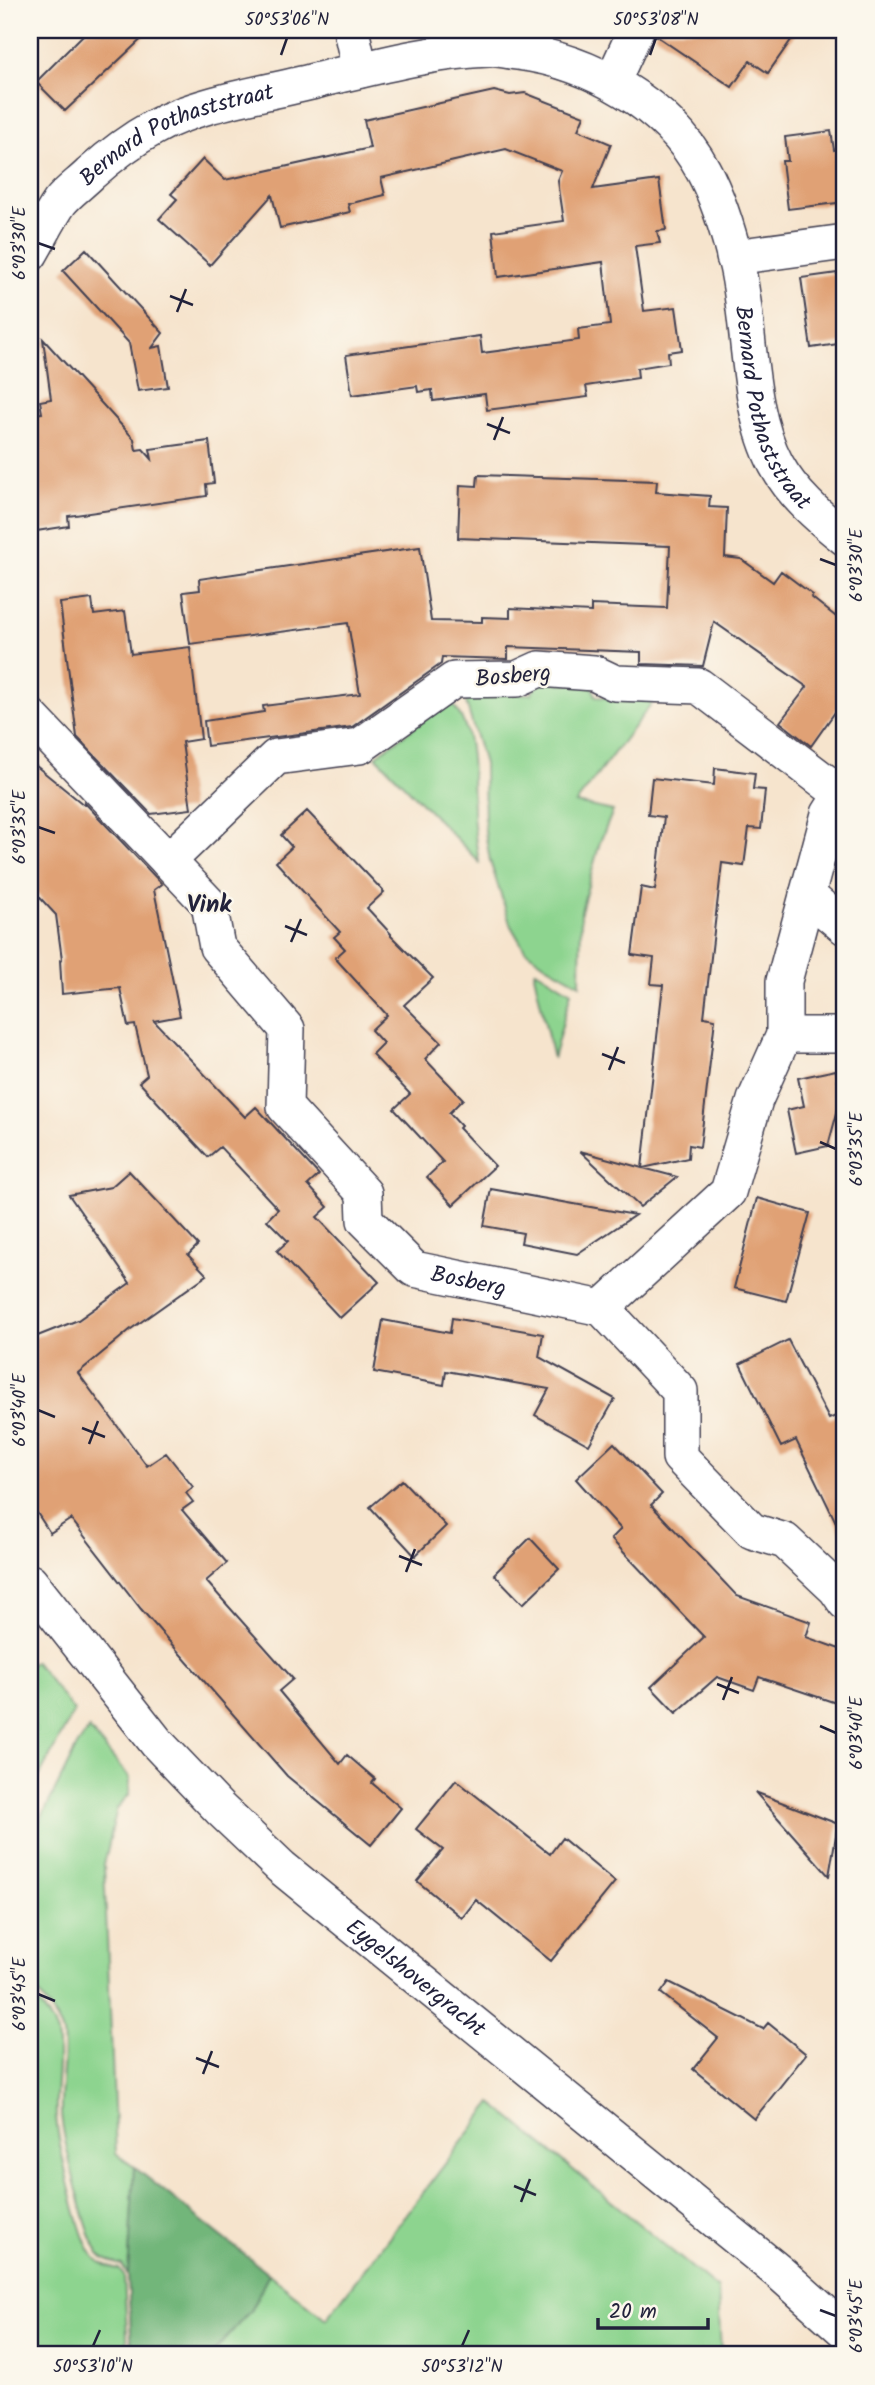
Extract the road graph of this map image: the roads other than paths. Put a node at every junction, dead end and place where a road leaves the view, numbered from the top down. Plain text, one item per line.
1 (351, 30) edge
2 (636, 30) edge
3 (360, 71) junction
4 (612, 82) junction
5 (845, 243) edge
6 (30, 254) edge
7 (734, 257) junction
8 (845, 538) edge
9 (30, 716) edge
10 (843, 792) edge
11 (168, 861) junction
12 (807, 895) junction
13 (845, 927) edge
14 (784, 1035) junction
15 (845, 1035) edge
16 (602, 1308) junction
17 (30, 1582) edge
18 (845, 1602) edge
19 (845, 2331) edge

1 - 3 street
2 - 4 street
3 - 4 street, Bernard Pothaststraat
3 - 6 street, Bernard Pothaststraat
4 - 7 street, Bernard Pothaststraat
5 - 7 street
7 - 8 street, Bernard Pothaststraat
9 - 11 street, Bosberg
10 - 11 street, Bosberg
10 - 12 street, Bosberg
11 - 16 street, Bosberg
12 - 13 street
12 - 14 street, Bosberg
14 - 15 street
14 - 16 street, Bosberg
16 - 18 street
17 - 19 street, Eygelshovergracht

